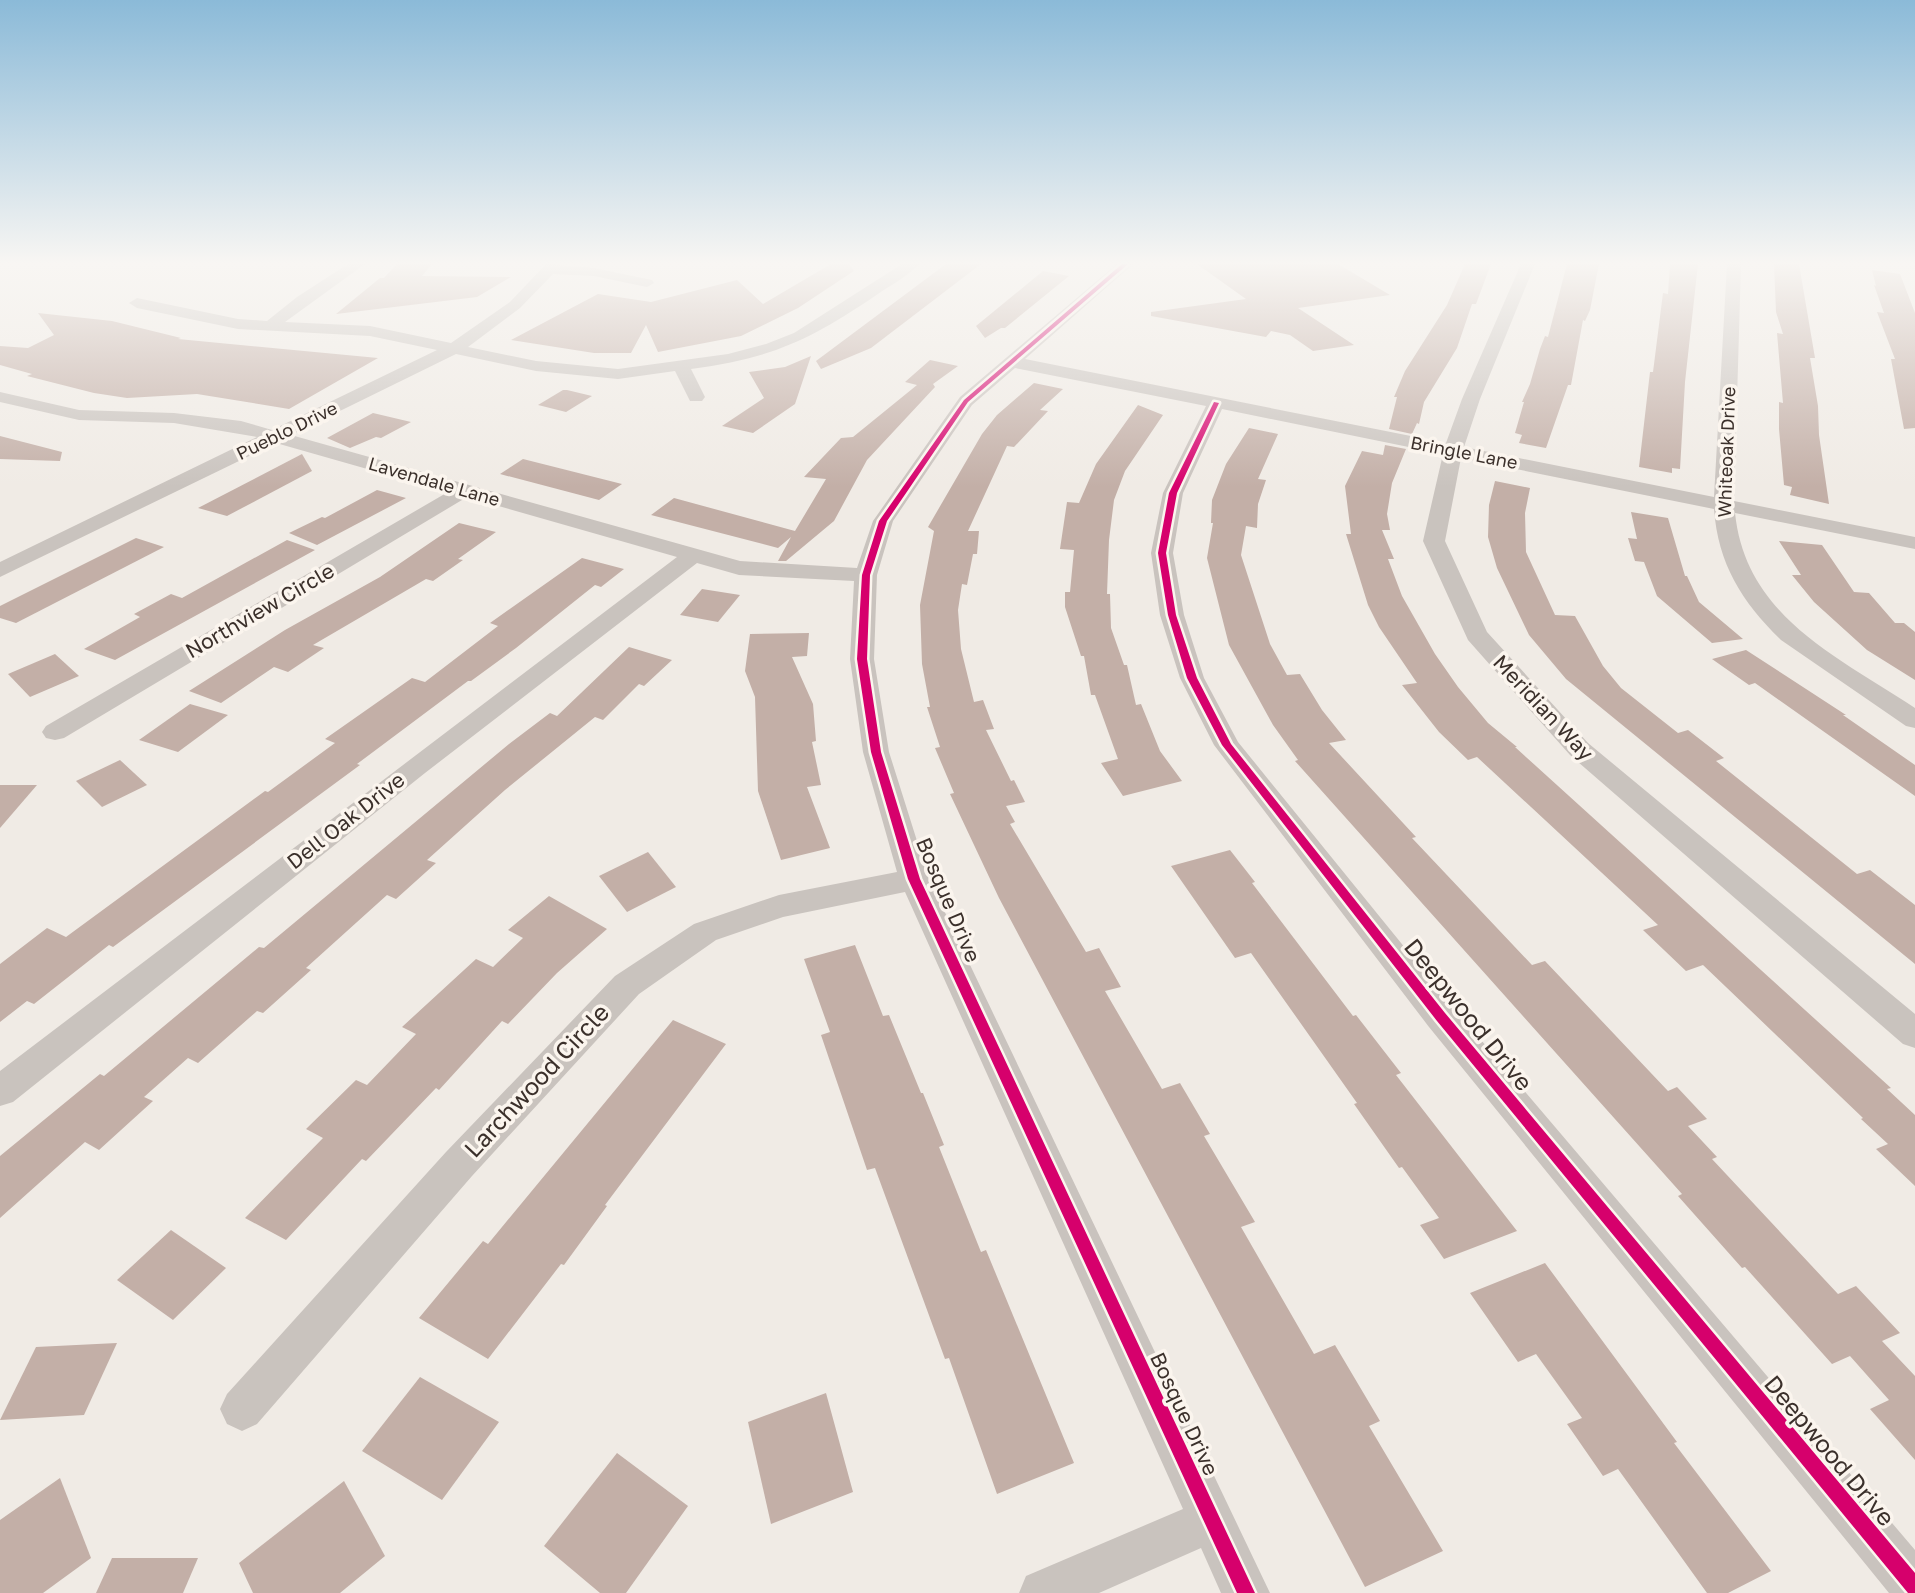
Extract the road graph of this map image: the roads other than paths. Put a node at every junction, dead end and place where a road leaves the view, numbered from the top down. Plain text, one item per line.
1 (406, 338) edge
2 (468, 338) edge
3 (795, 338) edge
4 (1040, 338) edge
5 (1497, 338) edge
6 (1731, 338) edge
7 (455, 348) junction
8 (1012, 362) junction
9 (681, 367) junction
10 (0, 397) edge
11 (696, 397) dead end
12 (1216, 403) junction
13 (277, 435) junction
14 (1453, 451) junction
15 (465, 491) junction
16 (1724, 505) junction
17 (1915, 543) edge
18 (694, 555) junction
19 (0, 570) edge
20 (866, 575) junction
21 (1915, 720) edge
22 (55, 732) dead end
23 (914, 879) junction
24 (1915, 1034) edge
25 (0, 1091) edge
26 (242, 1409) dead end
27 (1212, 1520) junction
28 (1915, 1587) edge
29 (1043, 1593) edge
30 (1246, 1593) edge

1 - 7 street
2 - 7 street, Pueblo Drive
3 - 9 street
4 - 8 street, Bosque Drive
5 - 14 street, Meridian Way
6 - 16 street, Whiteoak Drive
7 - 9 street
7 - 13 street, Pueblo Drive
8 - 12 street, Bringle Lane
8 - 20 street, Bosque Drive
9 - 11 street
10 - 13 street, Lavendale Lane
12 - 14 street, Bringle Lane
12 - 28 street, Deepwood Drive
13 - 15 street, Lavendale Lane
13 - 19 street, Pueblo Drive
14 - 16 street, Bringle Lane
14 - 24 street, Meridian Way
15 - 18 street, Lavendale Lane
15 - 22 street, Northview Circle
16 - 17 street, Bringle Lane
16 - 21 street, Whiteoak Drive
18 - 20 street, Lavendale Lane
18 - 25 street, Dell Oak Drive
20 - 23 street, Bosque Drive
23 - 26 street, Larchwood Circle
23 - 27 street, Bosque Drive
27 - 29 street
27 - 30 street, Bosque Drive

